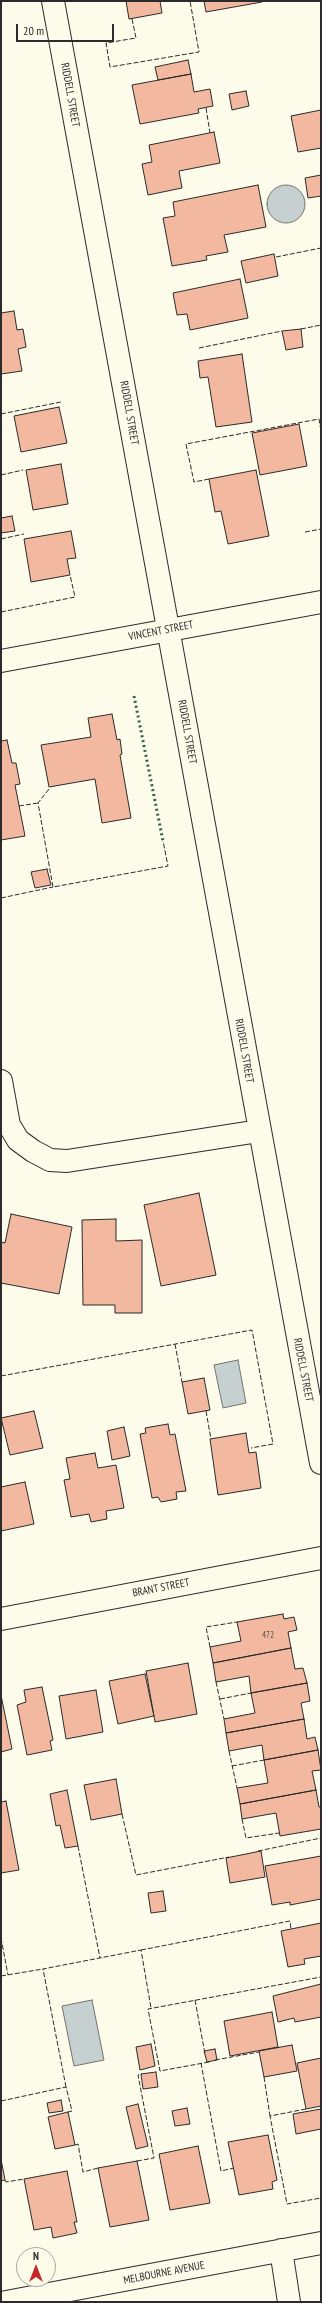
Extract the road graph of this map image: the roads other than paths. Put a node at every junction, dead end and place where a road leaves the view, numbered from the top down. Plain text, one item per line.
1 (53, 1) edge
2 (321, 602) edge
3 (169, 630) junction
4 (1, 662) edge
5 (1, 1081) edge
6 (259, 1131) junction
7 (321, 1463) edge
8 (321, 1558) edge
9 (1, 1619) edge
10 (321, 2243) edge
11 (281, 2250) junction
12 (6, 2302) edge
13 (289, 2302) edge

1 - 3 street, RIDDELL STREET
2 - 3 street, VINCENT STREET
3 - 4 street, VINCENT STREET
3 - 6 street, RIDDELL STREET
5 - 6 street
6 - 7 street, RIDDELL STREET
8 - 9 street, BRANT STREET
10 - 11 street, MELBOURNE AVENUE
11 - 12 street, MELBOURNE AVENUE
11 - 13 street

